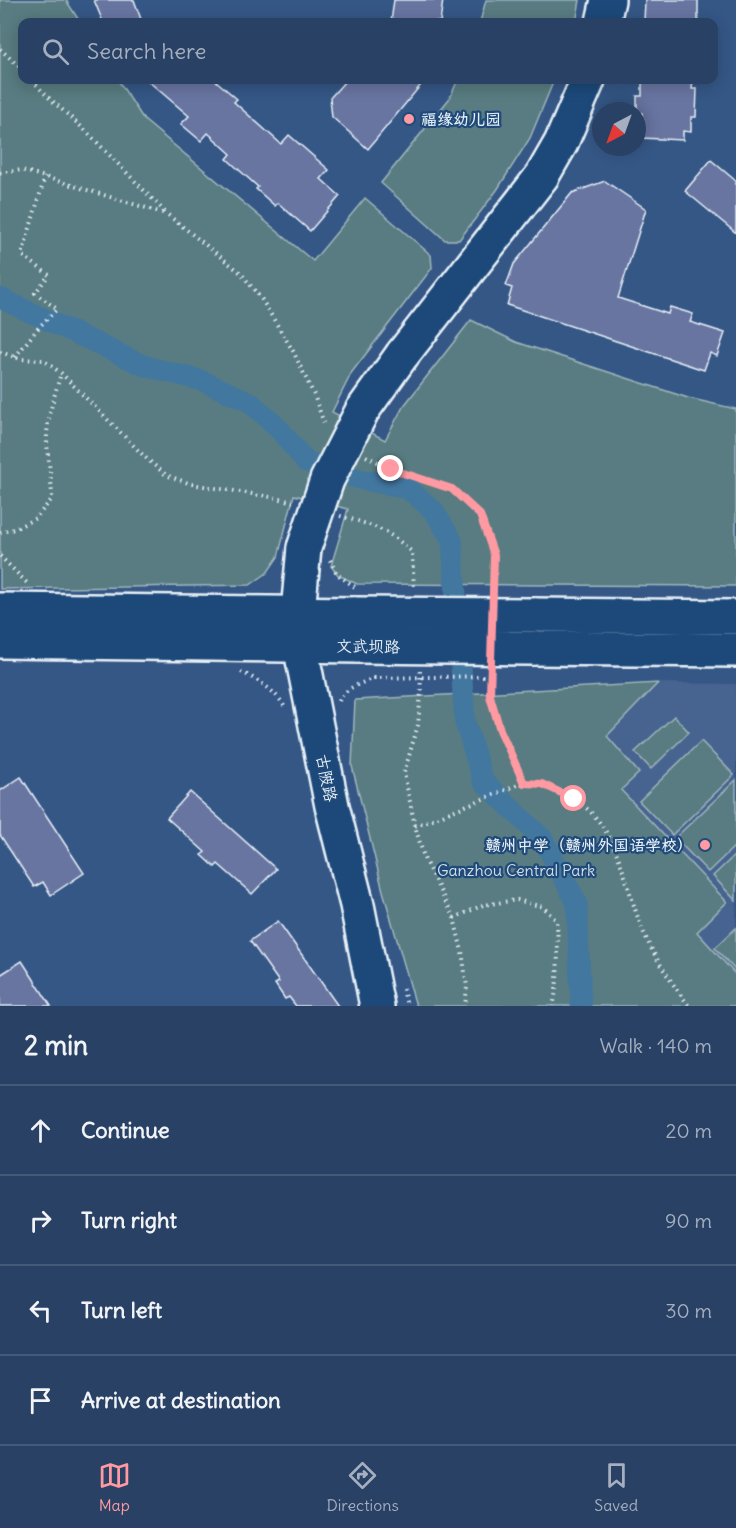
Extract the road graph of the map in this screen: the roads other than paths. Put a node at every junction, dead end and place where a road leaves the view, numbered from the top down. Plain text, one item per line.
1 (608, 0) edge
2 (604, 18) edge
3 (586, 84) edge
4 (0, 610) edge
5 (298, 612) junction
6 (736, 617) edge
7 (0, 641) edge
8 (300, 645) junction
9 (736, 650) edge
10 (377, 1006) edge

1 - 2 main road
3 - 5 main road, 古陂路, bridge
4 - 5 main road, 文武坝路
5 - 6 main road, 文武坝路, bridge
5 - 8 main road, 古陂路
7 - 8 main road, 文武坝路
8 - 9 main road, 文武坝路, bridge
8 - 10 main road, 古陂路

